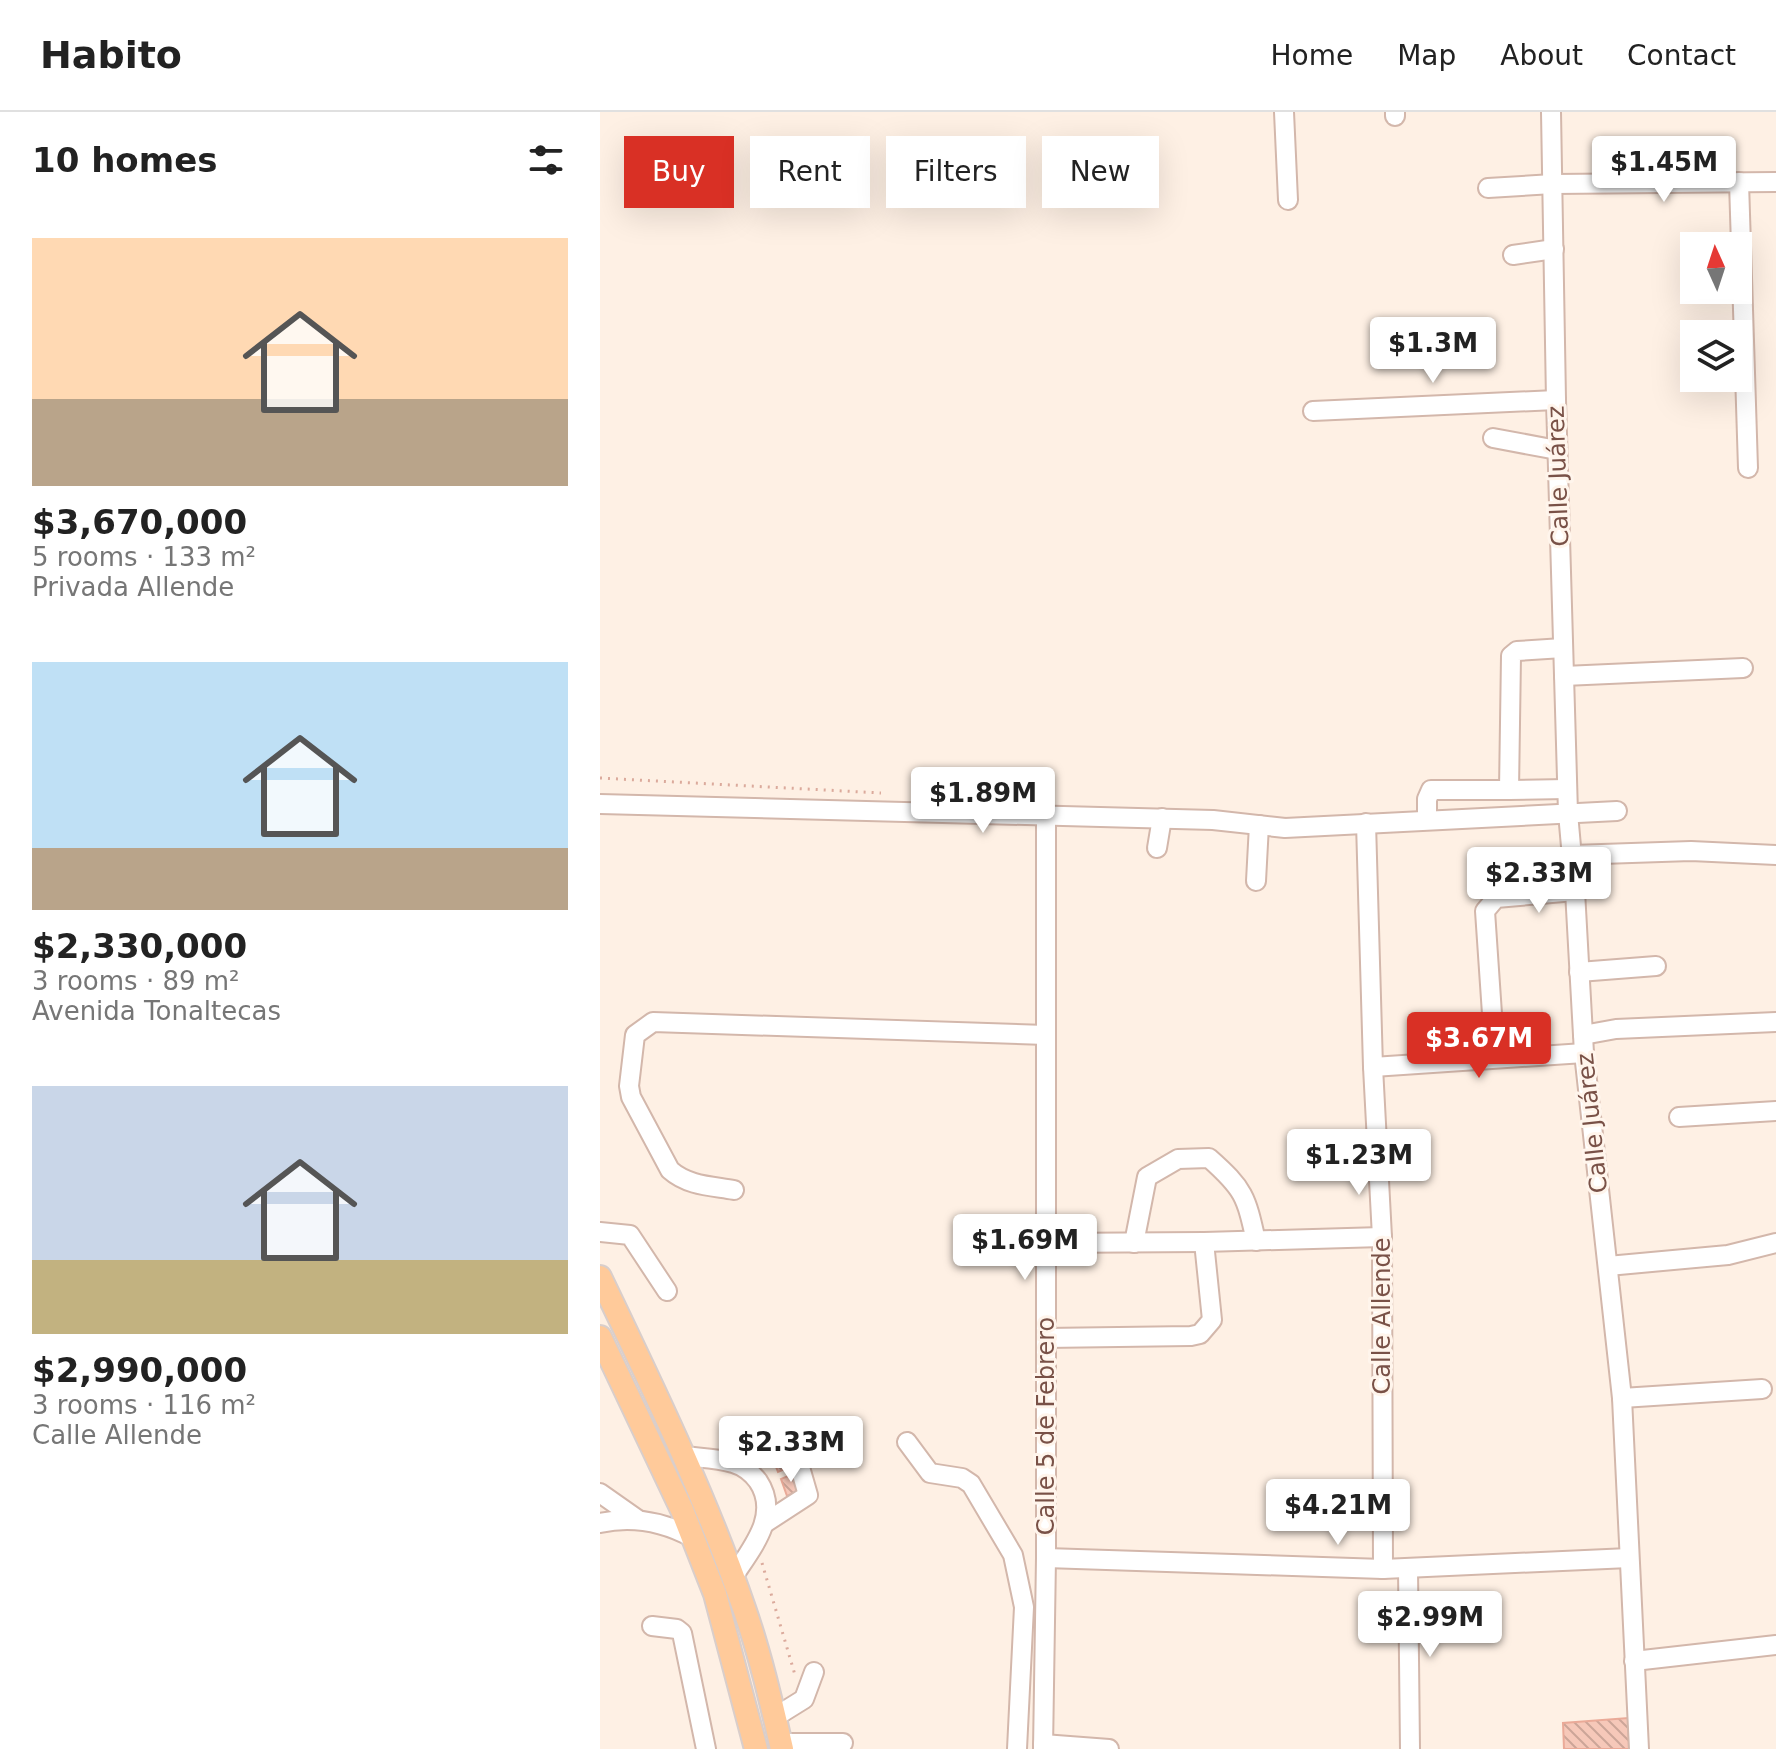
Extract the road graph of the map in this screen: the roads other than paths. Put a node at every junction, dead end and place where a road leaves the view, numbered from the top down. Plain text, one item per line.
1 (1284, 112) edge
2 (1551, 112) edge
3 (1739, 182) junction
4 (1776, 182) edge
5 (1553, 184) junction
6 (1488, 188) dead end
7 (1288, 200) dead end
8 (1554, 249) junction
9 (1513, 255) dead end
10 (1556, 400) junction
11 (1313, 411) dead end
12 (1493, 438) dead end
13 (1557, 450) junction
14 (1748, 468) dead end
15 (1563, 648) junction
16 (1743, 668) dead end
17 (1564, 676) junction
18 (1567, 789) junction
19 (1509, 790) junction
20 (600, 804) edge
21 (1617, 811) dead end
22 (1568, 813) junction
23 (1046, 815) junction
24 (1162, 818) junction
25 (1427, 820) junction
26 (1366, 823) junction
27 (1259, 825) junction
28 (1157, 848) dead end
29 (1572, 855) junction
30 (1776, 855) edge
31 (1256, 881) dead end
32 (1575, 891) junction
33 (1656, 966) dead end
34 (1579, 972) junction
35 (1776, 1022) edge
36 (1046, 1035) junction
37 (1583, 1044) junction
38 (1495, 1058) junction
39 (1373, 1067) junction
40 (1776, 1111) edge
41 (1679, 1117) dead end
42 (734, 1190) dead end
43 (600, 1232) edge
44 (1382, 1237) junction
45 (1256, 1241) junction
46 (1204, 1242) junction
47 (1045, 1243) junction
48 (1134, 1243) junction
49 (1776, 1243) edge
50 (1608, 1266) junction
51 (600, 1277) edge
52 (667, 1291) dead end
53 (600, 1337) edge
54 (1046, 1338) junction
55 (1762, 1389) dead end
56 (1622, 1398) junction
57 (907, 1442) dead end
58 (684, 1456) junction
59 (735, 1463) junction
60 (600, 1493) edge
61 (639, 1520) junction
62 (600, 1523) edge
63 (765, 1523) junction
64 (693, 1538) junction
65 (1046, 1558) junction
66 (1629, 1558) junction
67 (1383, 1569) junction
68 (1408, 1569) junction
69 (733, 1577) junction
70 (652, 1626) dead end
71 (1776, 1645) edge
72 (1634, 1661) junction
73 (814, 1672) dead end
74 (775, 1717) junction
75 (843, 1743) dead end
76 (782, 1746) edge
77 (1043, 1746) edge
78 (706, 1749) edge
79 (756, 1749) edge
80 (1017, 1749) edge
81 (1109, 1749) edge
82 (1410, 1749) edge
83 (1639, 1749) edge

1 - 7 street
2 - 5 street, Calle Juárez
3 - 4 street
3 - 5 street
3 - 14 street
5 - 6 street
5 - 8 street, Calle Juárez
8 - 9 street
8 - 10 street, Calle Juárez
10 - 11 street
10 - 13 street, Calle Juárez
12 - 13 street
13 - 15 street, Calle Juárez
15 - 17 street, Calle Juárez
15 - 19 street
16 - 17 street
17 - 18 street, Calle Juárez
18 - 19 street
18 - 22 street, Calle Juárez
19 - 25 street
20 - 23 street
21 - 22 street
22 - 25 street
22 - 29 street, Calle Juárez
23 - 24 street
23 - 36 street, Calle 5 de Febrero
24 - 27 street
24 - 28 street
25 - 26 street
26 - 27 street
26 - 39 street, Calle Allende
27 - 31 street
29 - 30 street
29 - 32 street, Calle Juárez
32 - 34 street, Calle Juárez
32 - 38 street
33 - 34 street
34 - 37 street, Calle Juárez
35 - 37 street
36 - 42 street
36 - 47 street, Calle 5 de Febrero
37 - 38 street
37 - 50 street, Calle Juárez
38 - 39 street
39 - 44 street, Calle Allende
40 - 41 street
43 - 52 street
44 - 45 street
44 - 67 street, Calle Allende
45 - 46 street
45 - 48 street
46 - 48 street
46 - 54 street
47 - 48 street
47 - 54 street, Calle 5 de Febrero
49 - 50 street
50 - 56 street, Calle Juárez
51 - 58 main road
53 - 64 main road
54 - 65 street, Calle 5 de Febrero
55 - 56 street
56 - 66 street, Calle Juárez
57 - 80 street
58 - 59 street
58 - 69 main road
59 - 63 street
59 - 63 street
60 - 61 street
61 - 62 street
61 - 64 street
63 - 69 street
64 - 79 main road
65 - 67 street
65 - 77 street, Calle 5 de Febrero
66 - 68 street
66 - 72 street, Calle Juárez
67 - 68 street
68 - 82 street
69 - 74 main road
70 - 78 street
71 - 72 street
72 - 83 street, Calle Juárez
73 - 74 street
74 - 76 main road
75 - 76 street
77 - 81 street

